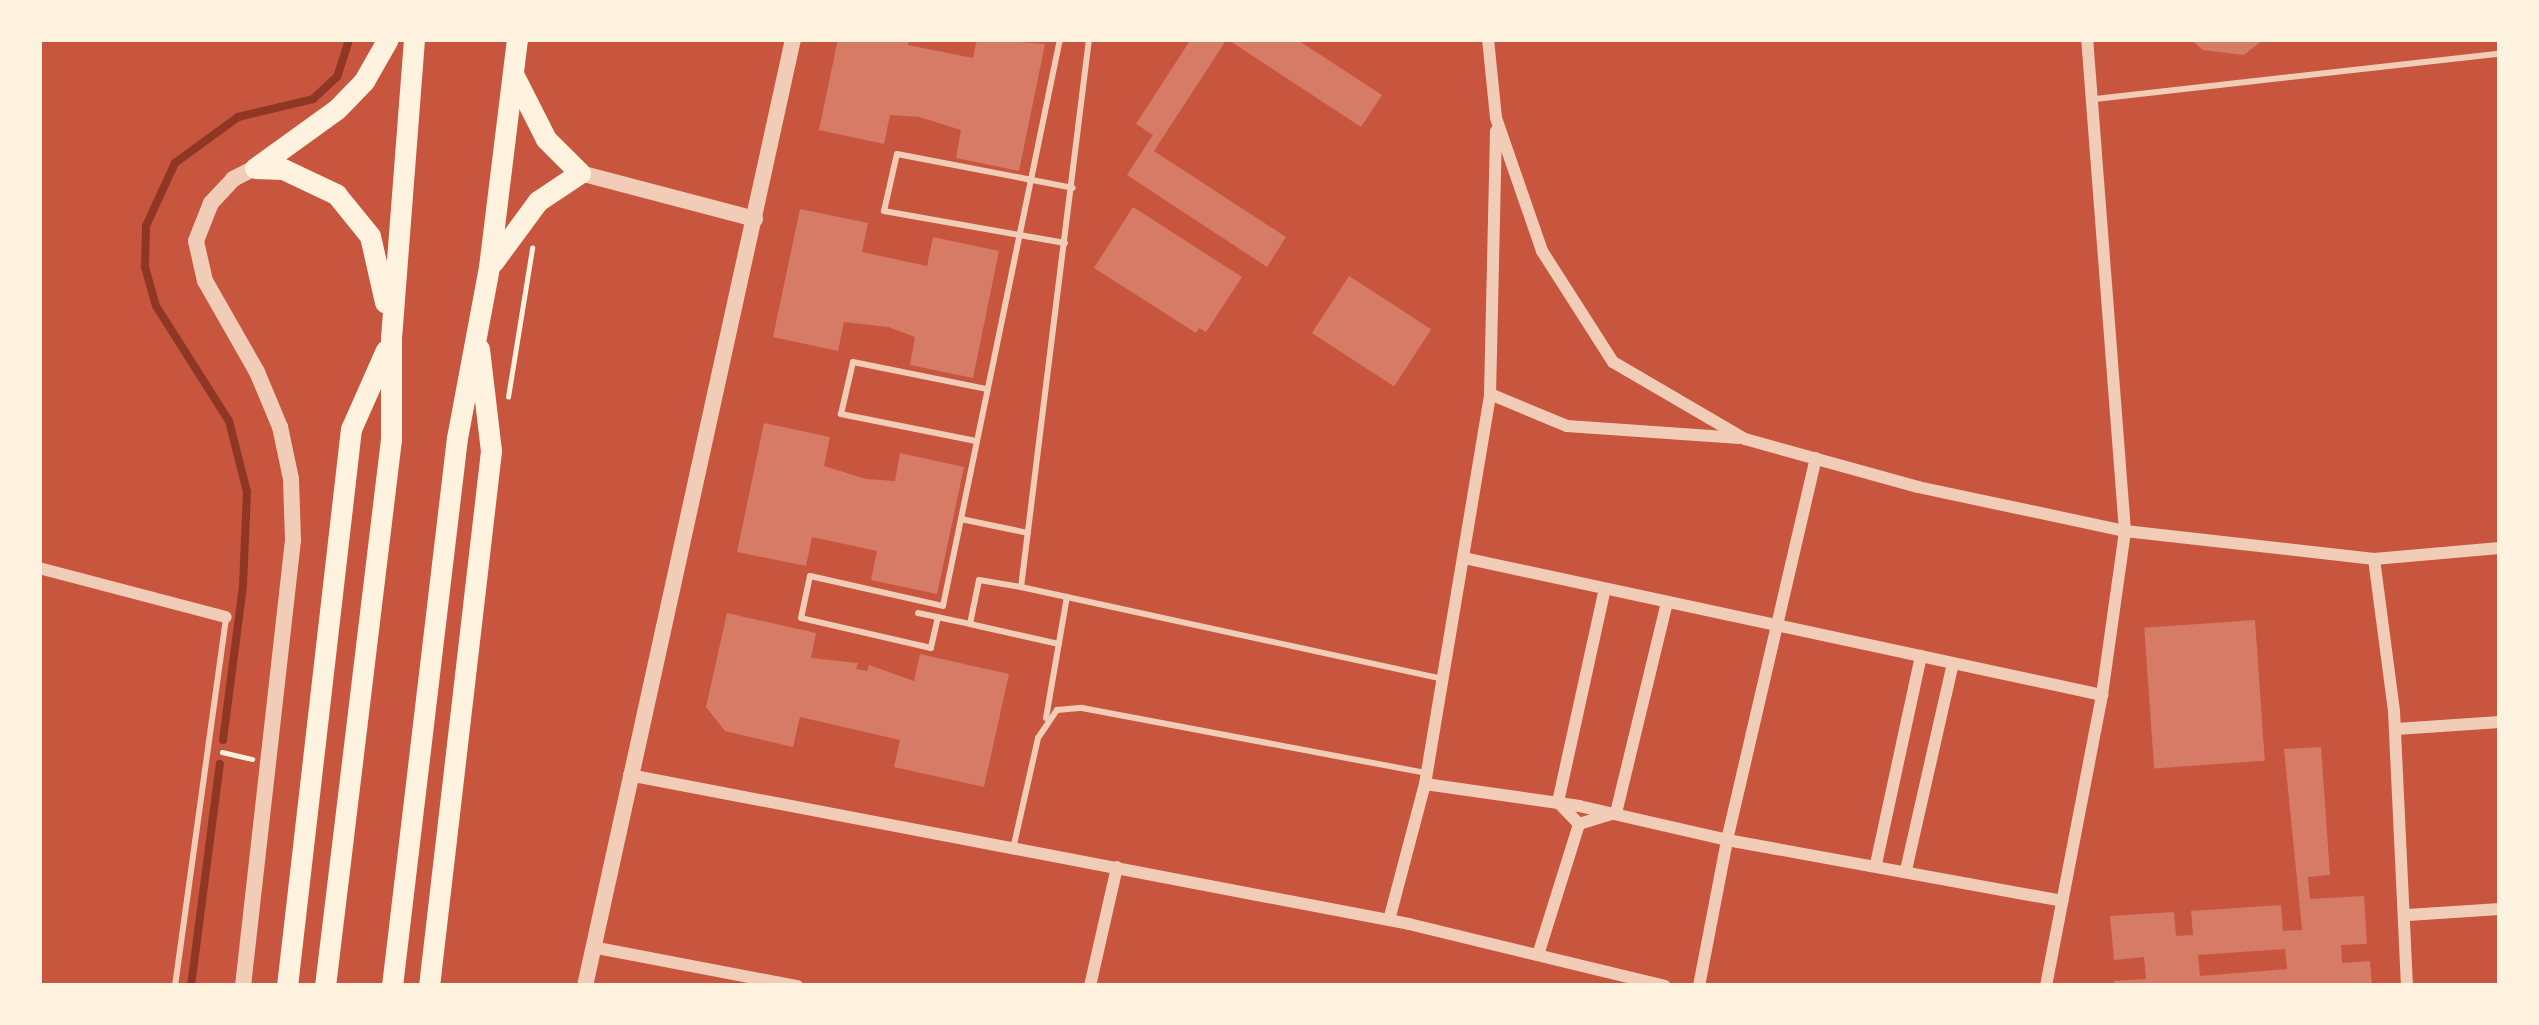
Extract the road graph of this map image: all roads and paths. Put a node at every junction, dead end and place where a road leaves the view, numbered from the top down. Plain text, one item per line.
1 (388, 39) edge
2 (414, 39) edge
3 (517, 39) edge
4 (793, 39) edge
5 (1060, 39) edge
6 (1089, 39) edge
7 (1488, 39) edge
8 (2087, 39) edge
9 (2499, 54) edge
10 (513, 73) junction
11 (2092, 100) junction
12 (1496, 118) junction
13 (255, 168) junction
14 (580, 173) junction
15 (1029, 180) junction
16 (1073, 188) junction
17 (755, 219) junction
18 (1017, 236) junction
19 (1065, 244) junction
20 (489, 267) junction
21 (476, 323) junction
22 (391, 338) junction
23 (987, 388) junction
24 (1490, 394) junction
25 (1745, 439) junction
26 (976, 441) junction
27 (1816, 458) junction
28 (961, 519) junction
29 (2125, 531) junction
30 (1028, 532) junction
31 (2500, 548) edge
32 (1464, 558) junction
33 (2374, 559) junction
34 (39, 568) edge
35 (1021, 587) junction
36 (1604, 589) junction
37 (1067, 597) junction
38 (1667, 602) junction
39 (918, 613) dead end
40 (226, 617) joint
41 (938, 617) junction
42 (970, 625) junction
43 (1779, 626) junction
44 (1059, 644) junction
45 (1922, 656) junction
46 (1953, 663) junction
47 (1444, 679) junction
48 (2102, 695) junction
49 (1046, 721) junction
50 (2500, 722) edge
51 (2396, 729) junction
52 (205, 748) junction
53 (267, 762) junction
54 (627, 775) junction
55 (1426, 778) junction
56 (1558, 802) junction
57 (1616, 814) junction
58 (1579, 824) junction
59 (1727, 840) junction
60 (1013, 849) junction
61 (1876, 864) junction
62 (1117, 867) junction
63 (1906, 870) junction
64 (2063, 901) junction
65 (2500, 909) edge
66 (2408, 915) junction
67 (1389, 920) junction
68 (592, 946) junction
69 (1538, 955) junction
70 (733, 980) edge
71 (175, 986) edge
72 (243, 986) edge
73 (287, 986) edge
74 (325, 986) edge
75 (392, 986) edge
76 (429, 986) edge
77 (585, 986) edge
78 (797, 986) edge
79 (1090, 986) edge
80 (1665, 986) edge
81 (1700, 986) edge
82 (2046, 986) edge
83 (2407, 986) edge

1 - 13 highway
2 - 22 highway
3 - 10 highway
4 - 17 street
5 - 15 lane
6 - 16 lane
7 - 12 street
8 - 11 street
9 - 11 lane
10 - 14 highway
10 - 20 highway
11 - 29 street
12 - 24 street
12 - 25 street
13 - 22 highway
13 - 53 street
14 - 17 street
14 - 20 highway
15 - 16 lane
15 - 18 lane
15 - 18 lane
16 - 19 lane
17 - 54 street
18 - 19 lane
18 - 23 lane
19 - 30 lane
20 - 21 highway
21 - 75 highway
21 - 76 highway
22 - 73 highway
22 - 74 highway
23 - 26 lane
23 - 26 lane
24 - 25 street
24 - 32 street
25 - 27 street
26 - 28 lane
27 - 29 street
27 - 43 street
28 - 30 lane
28 - 41 lane
29 - 33 street
29 - 48 street
30 - 35 lane
31 - 33 street
32 - 36 street
32 - 47 street
33 - 51 street
34 - 40 street
35 - 37 lane
35 - 42 lane
36 - 38 street
36 - 56 street
37 - 44 lane
37 - 47 lane
38 - 43 street
38 - 57 street
39 - 41 lane
40 - 52 lane
41 - 42 lane
42 - 44 lane
43 - 45 street
43 - 59 street
44 - 49 lane
45 - 46 street
45 - 61 street
46 - 48 street
46 - 63 street
47 - 55 street
48 - 64 street
49 - 55 lane
49 - 60 lane
50 - 51 street
51 - 66 street
52 - 53 path
52 - 71 lane
53 - 72 street
54 - 60 street
54 - 68 street
55 - 56 street
55 - 67 street
56 - 57 street
56 - 58 street
57 - 58 street
57 - 59 street
58 - 69 street
59 - 61 street
59 - 81 street
60 - 62 street
61 - 63 street
62 - 67 street
62 - 79 street
63 - 64 street
64 - 82 street
65 - 66 street
66 - 83 street
67 - 69 street
68 - 70 street
68 - 77 street
69 - 80 street
70 - 78 street

